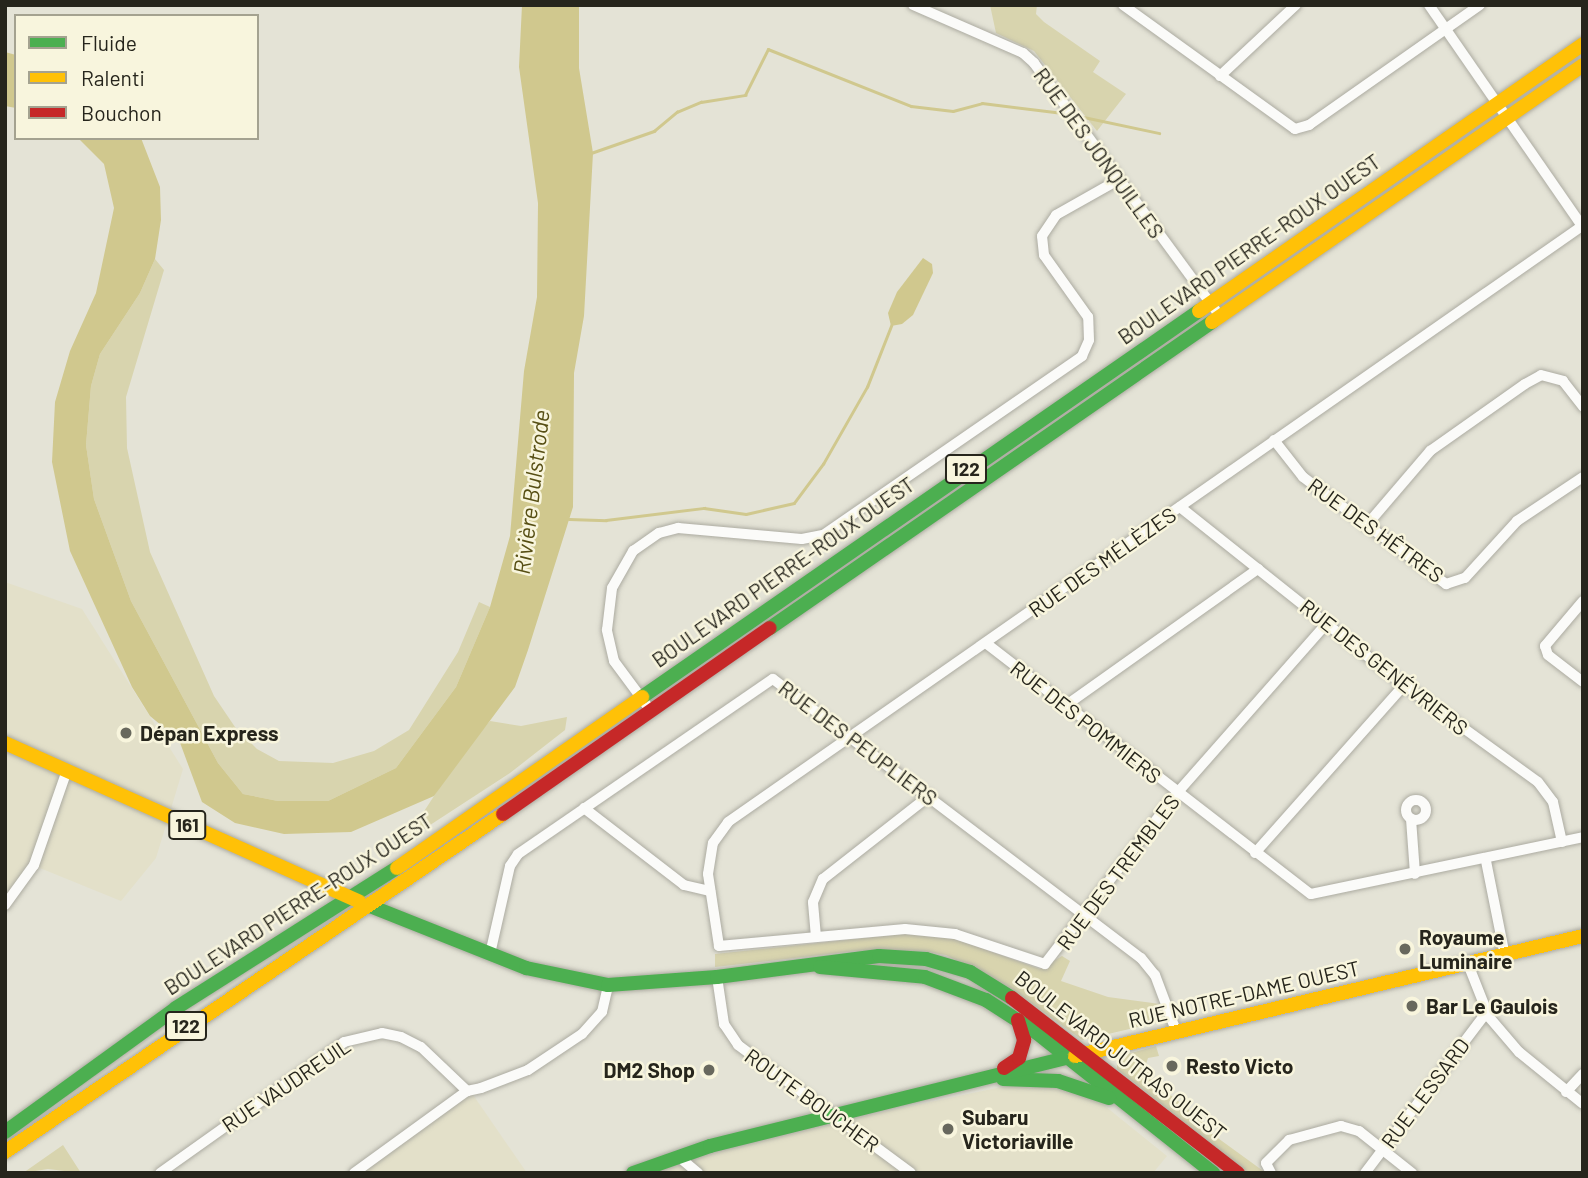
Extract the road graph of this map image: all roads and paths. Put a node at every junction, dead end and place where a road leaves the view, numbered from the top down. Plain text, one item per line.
1 (913, 5) edge
2 (947, 5) edge
3 (1123, 5) edge
4 (1296, 5) edge
5 (1429, 5) edge
6 (1480, 5) edge
7 (941, 17) junction
8 (1446, 28) junction
9 (1583, 44) edge
10 (1583, 65) edge
11 (1220, 76) junction
12 (1497, 103) junction
13 (1508, 118) junction
14 (1118, 180) junction
15 (1582, 226) edge
16 (1209, 302) junction
17 (1220, 316) junction
18 (1583, 407) edge
19 (1274, 440) junction
20 (1583, 477) edge
21 (1180, 507) junction
22 (1366, 526) junction
23 (1258, 569) junction
24 (1583, 601) edge
25 (1327, 623) junction
26 (987, 644) junction
27 (1583, 682) edge
28 (1404, 685) junction
29 (641, 695) junction
30 (1065, 706) junction
31 (651, 711) junction
32 (849, 735) junction
33 (5, 743) edge
34 (67, 770) junction
35 (1177, 793) junction
36 (929, 796) junction
37 (584, 808) junction
38 (1411, 819) dead end
39 (1583, 837) edge
40 (1562, 842) junction
41 (1255, 853) junction
42 (1486, 861) junction
43 (1415, 874) junction
44 (710, 891) junction
45 (352, 899) junction
46 (5, 905) edge
47 (370, 906) junction
48 (1085, 915) junction
49 (1583, 936) edge
50 (816, 937) junction
51 (719, 946) joint
52 (490, 954) junction
53 (1505, 956) junction
54 (1468, 964) junction
55 (812, 965) junction
56 (717, 977) junction
57 (608, 985) junction
58 (1486, 1013) junction
59 (1018, 1020) junction
60 (1176, 1031) junction
61 (1086, 1052) junction
62 (1066, 1057) junction
63 (1583, 1074) edge
64 (981, 1079) junction
65 (467, 1091) junction
66 (1566, 1091) junction
67 (1583, 1104) edge
68 (1127, 1105) junction
69 (834, 1115) junction
70 (5, 1132) edge
71 (1382, 1150) junction
72 (5, 1152) edge
73 (679, 1157) junction
74 (1268, 1168) edge
75 (160, 1173) edge
76 (354, 1173) edge
77 (633, 1173) edge
78 (698, 1173) edge
79 (911, 1173) edge
80 (1213, 1173) edge
81 (1238, 1173) edge
82 (1365, 1173) edge
83 (1412, 1173) edge

1 - 7 street, RUE DES JONQUILLES
2 - 7 street
3 - 11 street
4 - 11 street
5 - 8 street
6 - 8 street
7 - 14 street, RUE DES JONQUILLES
8 - 11 street
8 - 12 street
9 - 12 main road, BOULEVARD PIERRE-ROUX OUEST / 122
10 - 13 main road, BOULEVARD PIERRE-ROUX OUEST / 122
12 - 13 street
12 - 16 main road, BOULEVARD PIERRE-ROUX OUEST / 122
13 - 15 street
13 - 17 main road, BOULEVARD PIERRE-ROUX OUEST / 122
14 - 16 street, RUE DES JONQUILLES
14 - 29 street
15 - 19 street, RUE DES MÉLÈZES
16 - 17 street, RUE DES JONQUILLES
16 - 29 main road, BOULEVARD PIERRE-ROUX OUEST / 122
17 - 31 main road, BOULEVARD PIERRE-ROUX OUEST / 122
18 - 22 street
19 - 21 street, RUE DES MÉLÈZES
19 - 22 street, RUE DES HÊTRES
20 - 22 street, RUE DES HÊTRES
21 - 23 street, RUE DES GENÉVRIERS
21 - 26 street, RUE DES MÉLÈZES
23 - 25 street, RUE DES GENÉVRIERS
23 - 30 street
24 - 27 street
25 - 28 street, RUE DES GENÉVRIERS
25 - 35 street, RUE DES TREMBLES
26 - 30 street, RUE DES POMMIERS
26 - 32 street, RUE DES MÉLÈZES
28 - 40 street, RUE DES GENÉVRIERS
28 - 41 street
29 - 31 street
29 - 45 main road, BOULEVARD PIERRE-ROUX OUEST / 122
30 - 35 street, RUE DES POMMIERS
31 - 47 main road, BOULEVARD PIERRE-ROUX OUEST / 122
32 - 36 street, RUE DES PEUPLIERS
32 - 37 street, RUE DES PEUPLIERS
32 - 44 street, RUE DES MÉLÈZES
33 - 34 main road, BOULEVARD JUTRAS OUEST / 161
34 - 45 main road, BOULEVARD JUTRAS OUEST / 161
34 - 46 street
35 - 41 street, RUE DES POMMIERS
35 - 48 street, RUE DES TREMBLES
36 - 48 street, RUE DES PEUPLIERS
36 - 50 street
37 - 44 street
37 - 52 street, RUE DES PEUPLIERS
38 - 43 street
39 - 40 street, RUE DES POMMIERS
40 - 42 street, RUE DES POMMIERS
41 - 43 street, RUE DES POMMIERS
42 - 43 street, RUE DES POMMIERS
42 - 53 street
44 - 51 street, RUE DES MÉLÈZES
45 - 47 main road, BOULEVARD JUTRAS OUEST / 161
45 - 70 main road, BOULEVARD PIERRE-ROUX OUEST / 122
47 - 52 main road, BOULEVARD JUTRAS OUEST
47 - 72 main road, BOULEVARD PIERRE-ROUX OUEST / 122
48 - 50 street, RUE DES TREMBLES
48 - 60 street, RUE DES PEUPLIERS
49 - 53 main road, RUE NOTRE-DAME OUEST
50 - 51 street, RUE DES TREMBLES
52 - 57 main road, BOULEVARD JUTRAS OUEST
53 - 54 main road, RUE NOTRE-DAME OUEST
54 - 58 street
54 - 60 main road, RUE NOTRE-DAME OUEST
55 - 56 main road, BOULEVARD JUTRAS OUEST
55 - 59 main road, BOULEVARD JUTRAS OUEST
55 - 61 main road, BOULEVARD JUTRAS OUEST
56 - 57 main road, BOULEVARD JUTRAS OUEST
56 - 69 street, ROUTE BOUCHER
57 - 65 street
58 - 66 street
58 - 71 street, RUE LESSARD
59 - 62 main road, BOULEVARD JUTRAS OUEST
59 - 64 main road
60 - 61 main road, RUE NOTRE-DAME OUEST
61 - 62 main road, RUE NOTRE-DAME OUEST
61 - 81 main road, BOULEVARD JUTRAS OUEST
62 - 64 main road, RUE NOTRE-DAME OUEST
62 - 68 main road, BOULEVARD JUTRAS OUEST
63 - 66 street
64 - 68 main road
64 - 69 main road, RUE NOTRE-DAME OUEST
65 - 75 street, RUE VAUDREUIL
65 - 76 street
66 - 67 street
68 - 80 main road, BOULEVARD JUTRAS OUEST
69 - 73 main road, RUE NOTRE-DAME OUEST
69 - 79 street, ROUTE BOUCHER
71 - 74 street
71 - 82 street, RUE LESSARD
71 - 83 street
73 - 77 main road, RUE NOTRE-DAME OUEST
73 - 78 street

